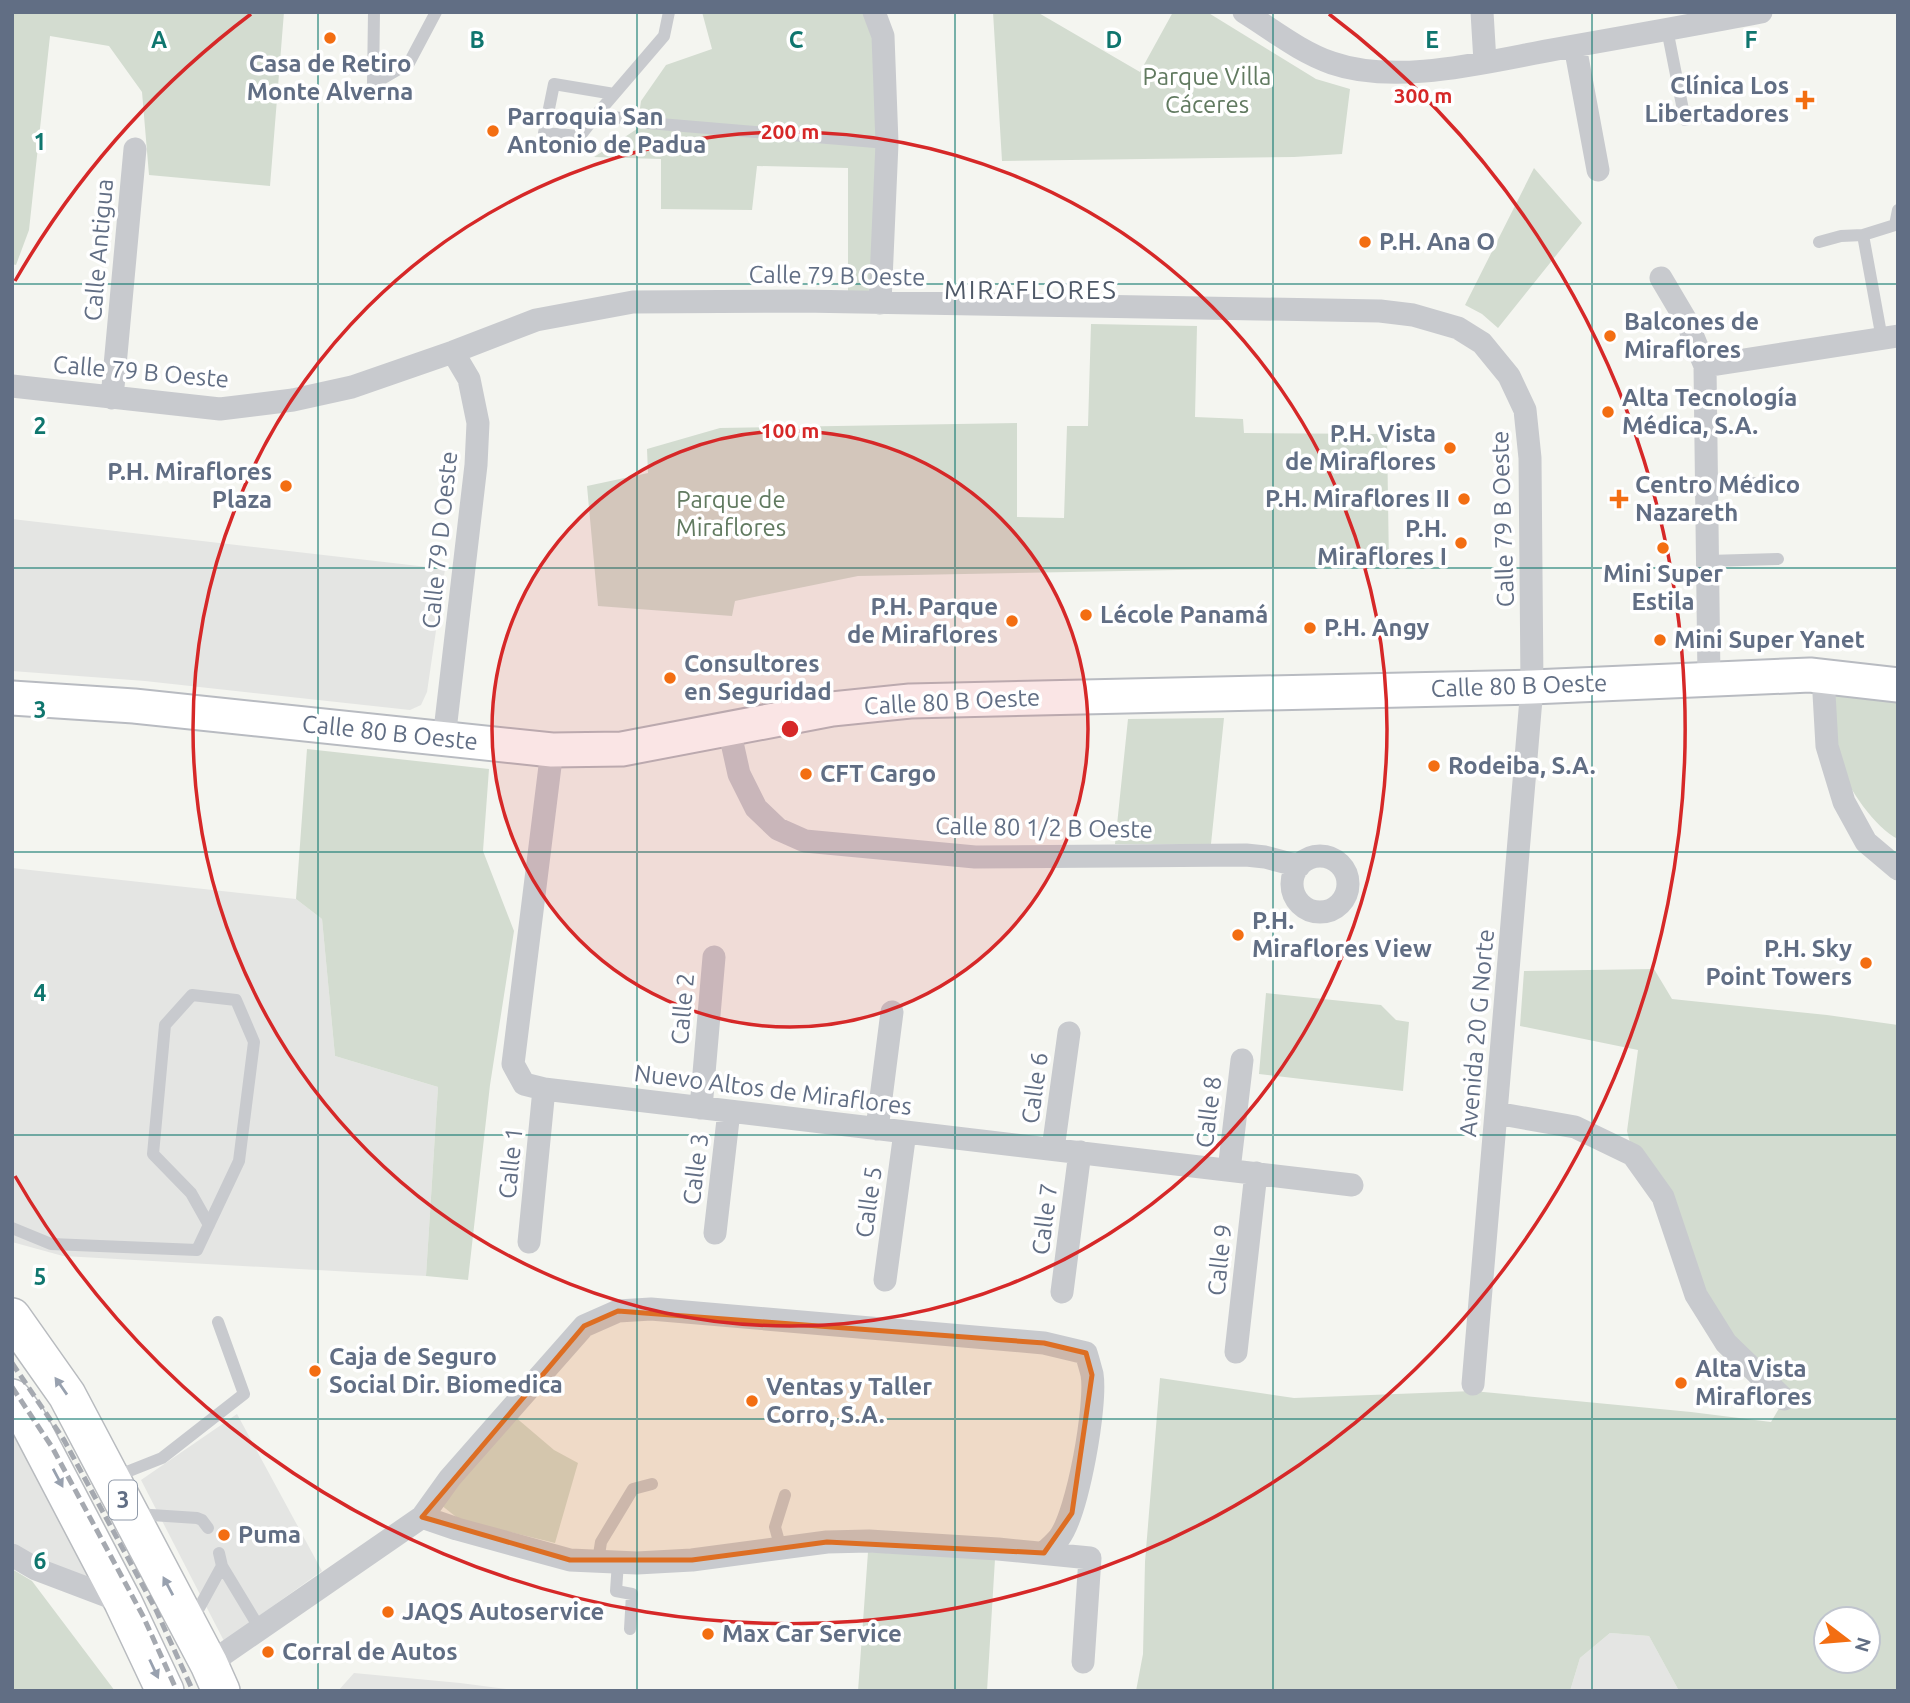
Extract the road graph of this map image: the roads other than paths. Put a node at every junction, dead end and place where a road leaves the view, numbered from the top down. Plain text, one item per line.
1 (374, 12) edge
2 (436, 12) edge
3 (668, 12) edge
4 (874, 12) edge
5 (1244, 12) edge
6 (1482, 12) edge
7 (1761, 12) edge
8 (1667, 29) junction
9 (1575, 46) junction
10 (1485, 62) junction
11 (614, 94) junction
12 (597, 114) junction
13 (1706, 115) dead end
14 (887, 142) junction
15 (135, 149) dead end
16 (1598, 170) dead end
17 (1898, 210) edge
18 (1864, 235) junction
19 (1819, 242) dead end
20 (1661, 278) dead end
21 (880, 303) junction
22 (1890, 338) edge
23 (453, 352) junction
24 (1705, 366) junction
25 (12, 386) edge
26 (112, 398) junction
27 (1706, 483) junction
28 (1766, 483) dead end
29 (1778, 559) dead end
30 (1708, 561) junction
31 (1823, 676) junction
32 (1709, 679) junction
33 (1898, 685) edge
34 (1532, 687) junction
35 (12, 698) edge
36 (729, 729) junction
37 (444, 739) junction
38 (552, 750) junction
39 (1298, 866) dead end
40 (1898, 869) edge
41 (714, 957) dead end
42 (892, 1012) dead end
43 (1069, 1033) dead end
44 (1242, 1060) dead end
45 (544, 1090) junction
46 (701, 1108) junction
47 (729, 1111) junction
48 (1496, 1113) junction
49 (877, 1129) junction
50 (905, 1132) junction
51 (1053, 1149) junction
52 (1080, 1153) junction
53 (1229, 1170) junction
54 (1256, 1173) junction
55 (1352, 1185) dead end
56 (209, 1225) junction
57 (12, 1228) edge
58 (715, 1233) dead end
59 (529, 1241) dead end
60 (885, 1280) dead end
61 (1062, 1292) dead end
62 (12, 1317) edge
63 (218, 1322) dead end
64 (1236, 1352) dead end
65 (1473, 1384) dead end
66 (12, 1398) edge
67 (1784, 1399) dead end
68 (111, 1478) junction
69 (652, 1484) dead end
70 (785, 1495) dead end
71 (130, 1514) junction
72 (422, 1517) junction
73 (208, 1528) dead end
74 (781, 1549) junction
75 (1044, 1553) junction
76 (12, 1555) edge
77 (608, 1562) junction
78 (123, 1602) junction
79 (189, 1625) junction
80 (260, 1629) junction
81 (630, 1629) dead end
82 (1083, 1662) dead end
83 (215, 1677) edge
84 (165, 1691) edge

1 - 2 lane
3 - 11 lane
4 - 14 street
5 - 10 street
6 - 10 street
7 - 8 street
8 - 9 street
8 - 13 lane
9 - 10 street
9 - 16 street
11 - 12 lane
11 - 12 lane
12 - 14 lane
14 - 21 street
15 - 26 street, Calle Antigua
17 - 18 lane
18 - 19 lane
18 - 22 lane
20 - 24 street
21 - 23 street, Calle 79 B Oeste
21 - 34 street, Calle 79 B Oeste
22 - 24 street
23 - 26 street, Calle 79 B Oeste
23 - 37 street, Calle 79 D Oeste
24 - 27 street
25 - 26 street, Calle 79 B Oeste
27 - 28 lane
27 - 30 street
29 - 30 lane
30 - 32 street
31 - 32 street, Calle 80 B Oeste
31 - 33 street, Calle 80 B Oeste
31 - 40 street
32 - 34 street, Calle 80 B Oeste
34 - 36 street, Calle 80 B Oeste
34 - 48 street, Avenida 20 G Norte
35 - 37 street, Calle 80 B Oeste
36 - 38 street, Calle 80 B Oeste
36 - 39 street, Calle 80 1/2 B Oeste
37 - 38 street, Calle 80 B Oeste
38 - 45 street, Nuevo Altos de Miraflores
41 - 46 street, Calle 2
42 - 49 street
43 - 51 street, Calle 6
44 - 53 street, Calle 8
45 - 46 street, Nuevo Altos de Miraflores
45 - 59 street, Calle 1
46 - 47 street, Nuevo Altos de Miraflores
47 - 49 street, Nuevo Altos de Miraflores
47 - 58 street, Calle 3
48 - 65 street, Avenida 20 G Norte
48 - 67 street
49 - 50 street, Nuevo Altos de Miraflores
50 - 51 street, Nuevo Altos de Miraflores
50 - 60 street, Calle 5
51 - 52 street, Nuevo Altos de Miraflores
52 - 53 street, Nuevo Altos de Miraflores
52 - 61 street, Calle 7
53 - 54 street, Nuevo Altos de Miraflores
54 - 55 street, Nuevo Altos de Miraflores
54 - 64 street, Calle 9
56 - 56 lane
56 - 57 lane
68 -> 62 main road, 3
63 - 68 lane
66 -> 78 main road, 3
68 - 71 main road, 3
69 - 77 lane
70 - 74 lane
71 - 73 lane
79 -> 71 main road, 3
72 - 75 street
72 - 77 street
72 - 80 street
74 - 75 street
74 - 77 street
75 - 82 street
76 - 78 street
77 - 81 lane
78 -> 84 main road, 3
79 - 80 lane
79 - 83 main road, 3
80 - 83 street

